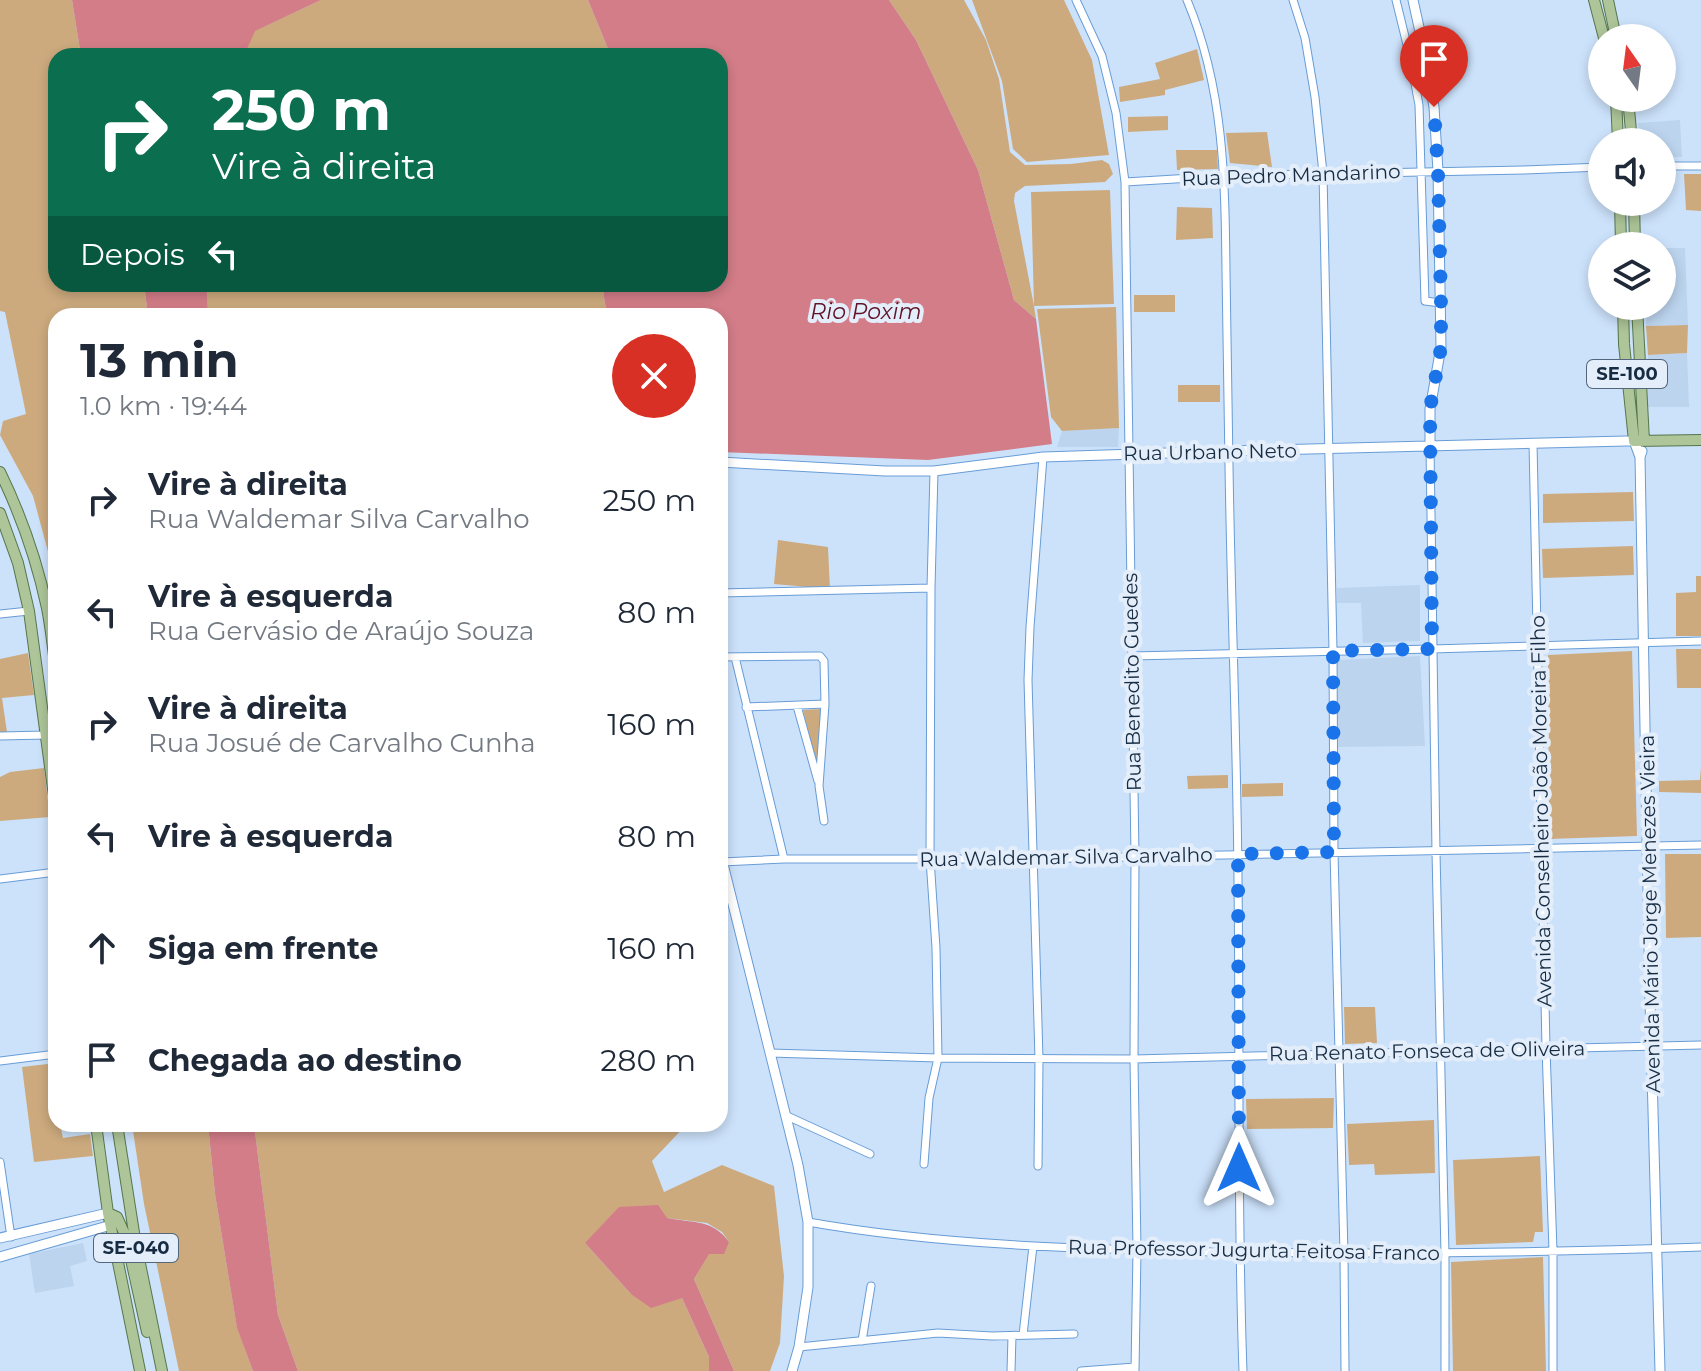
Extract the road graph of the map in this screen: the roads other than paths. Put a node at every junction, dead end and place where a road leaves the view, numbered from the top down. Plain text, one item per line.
1 (1076, 0) edge
2 (1187, 0) edge
3 (1293, 0) edge
4 (1396, 0) edge
5 (1413, 0) edge
6 (1594, 0) edge
7 (1608, 0) edge
8 (1600, 24) edge
9 (1613, 24) edge
10 (1676, 166) edge
11 (1701, 166) edge
12 (1588, 168) edge
13 (1438, 171) junction
14 (1422, 172) junction
15 (1323, 173) junction
16 (1225, 176) junction
17 (1125, 182) junction
18 (1441, 303) junction
19 (1623, 320) edge
20 (1637, 320) edge
21 (1701, 440) edge
22 (1639, 441) junction
23 (1533, 443) junction
24 (1430, 447) junction
25 (1328, 449) junction
26 (1229, 451) junction
27 (1129, 453) junction
28 (1043, 457) junction
29 (728, 462) edge
30 (934, 471) junction
31 (0, 472) edge
32 (0, 513) edge
33 (931, 588) junction
34 (728, 593) edge
35 (29, 611) junction
36 (0, 614) edge
37 (48, 615) edge
38 (1701, 641) edge
39 (1645, 642) junction
40 (1537, 645) junction
41 (1432, 649) junction
42 (1333, 651) junction
43 (1232, 653) junction
44 (1132, 656) junction
45 (728, 657) edge
46 (735, 657) junction
47 (825, 704) junction
48 (797, 706) junction
49 (746, 707) junction
50 (46, 735) junction
51 (0, 736) edge
52 (48, 750) edge
53 (819, 786) junction
54 (824, 821) dead end
55 (1701, 845) edge
56 (1649, 846) junction
57 (1541, 849) junction
58 (1334, 852) junction
59 (1436, 852) junction
60 (1238, 854) junction
61 (728, 857) edge
62 (1135, 857) junction
63 (784, 859) junction
64 (930, 859) junction
65 (1033, 859) junction
66 (48, 873) edge
67 (0, 879) edge
68 (728, 885) edge
69 (1701, 1045) edge
70 (1652, 1046) junction
71 (1546, 1048) junction
72 (1440, 1052) junction
73 (770, 1053) junction
74 (1340, 1054) junction
75 (48, 1055) edge
76 (1240, 1056) junction
77 (938, 1058) junction
78 (1039, 1059) junction
79 (1134, 1059) junction
80 (0, 1061) edge
81 (785, 1115) junction
82 (97, 1132) edge
83 (118, 1132) edge
84 (870, 1154) dead end
85 (0, 1162) edge
86 (924, 1164) dead end
87 (1038, 1166) dead end
88 (128, 1195) junction
89 (112, 1218) junction
90 (808, 1222) junction
91 (11, 1237) junction
92 (0, 1238) edge
93 (1033, 1246) junction
94 (1701, 1247) edge
95 (1658, 1248) junction
96 (1137, 1250) junction
97 (1553, 1251) junction
98 (1239, 1252) junction
99 (1344, 1254) junction
100 (1445, 1254) junction
101 (0, 1257) edge
102 (871, 1286) dead end
103 (1074, 1334) dead end
104 (1023, 1335) junction
105 (1012, 1336) junction
106 (862, 1341) junction
107 (799, 1347) junction
108 (1135, 1369) edge
109 (140, 1371) edge
110 (162, 1371) edge
111 (792, 1371) edge
112 (1011, 1371) edge
113 (1081, 1371) edge
114 (1243, 1371) edge
115 (1345, 1371) edge
116 (1445, 1371) edge
117 (1553, 1371) edge
118 (1660, 1371) edge

1 - 17 street, Rua Benedito Guedes
2 - 16 street
3 - 15 street
4 - 14 street
5 - 13 street
6 - 8 main road
7 - 9 main road
10 - 11 street
12 - 13 street, Rua Pedro Mandarino
13 - 14 street, Rua Pedro Mandarino
13 - 18 street
14 - 15 street, Rua Pedro Mandarino
14 - 18 street
15 - 16 street, Rua Pedro Mandarino
15 - 25 street
16 - 17 street, Rua Pedro Mandarino
16 - 26 street
17 - 27 street, Rua Benedito Guedes
18 - 24 street
19 - 22 main road, Avenida Mário Jorge Menezes Vieira / SE-100
20 - 22 main road, Avenida Mário Jorge Menezes Vieira / SE-100
21 - 22 main road, Rua Urbano Neto
22 - 23 street, Rua Urbano Neto
22 - 39 street, Avenida Mário Jorge Menezes Vieira
23 - 24 street, Rua Urbano Neto
23 - 40 street, Avenida Conselheiro João Moreira Filho
24 - 25 street, Rua Urbano Neto
24 - 41 street
25 - 26 street, Rua Urbano Neto
25 - 42 street
26 - 27 street, Rua Urbano Neto
26 - 43 street
27 - 28 street, Rua Urbano Neto
27 - 44 street, Rua Benedito Guedes
28 - 30 street, Rua Urbano Neto
28 - 65 street
29 - 30 street, Rua Urbano Neto
30 - 33 street
31 - 37 main road
32 - 35 main road
33 - 34 street
33 - 64 street
35 - 36 street
35 - 50 main road
38 - 39 street
39 - 40 street
39 - 56 street, Avenida Mário Jorge Menezes Vieira
40 - 41 street
40 - 57 street, Avenida Conselheiro João Moreira Filho
41 - 42 street
41 - 59 street
42 - 43 street
42 - 58 street
43 - 44 street
43 - 60 street
44 - 62 street, Rua Benedito Guedes
45 - 46 street
46 - 47 street
46 - 49 street
47 - 48 street
47 - 53 street
48 - 49 street
48 - 53 street
49 - 63 street
50 - 51 street
50 - 52 main road
53 - 54 street
55 - 56 street, Rua Waldemar Silva Carvalho
56 - 57 street, Rua Waldemar Silva Carvalho
56 - 70 street, Avenida Mário Jorge Menezes Vieira
57 - 59 street, Rua Waldemar Silva Carvalho
57 - 71 street, Avenida Conselheiro João Moreira Filho
58 - 59 street, Rua Waldemar Silva Carvalho
58 - 60 street, Rua Waldemar Silva Carvalho
58 - 74 street
59 - 72 street
60 - 62 street, Rua Waldemar Silva Carvalho
60 - 76 street
61 - 63 street, Rua Waldemar Silva Carvalho
62 - 65 street, Rua Waldemar Silva Carvalho
62 - 79 street, Rua Benedito Guedes
63 - 64 street, Rua Waldemar Silva Carvalho
64 - 65 street, Rua Waldemar Silva Carvalho
64 - 77 street
65 - 78 street
66 - 67 street
68 - 73 street
69 - 70 street, Rua Renato Fonseca de Oliveira
70 - 71 street, Rua Renato Fonseca de Oliveira
70 - 95 street, Avenida Mário Jorge Menezes Vieira
71 - 72 street, Rua Renato Fonseca de Oliveira
71 - 97 street, Avenida Conselheiro João Moreira Filho
72 - 74 street, Rua Renato Fonseca de Oliveira
72 - 100 street
73 - 77 street, Rua Renato Fonseca de Oliveira
73 - 81 street
74 - 76 street, Rua Renato Fonseca de Oliveira
74 - 99 street
75 - 80 street
76 - 79 street, Rua Renato Fonseca de Oliveira
76 - 98 street
77 - 78 street, Rua Renato Fonseca de Oliveira
77 - 86 street
78 - 79 street, Rua Renato Fonseca de Oliveira
78 - 87 street
79 - 96 street, Rua Benedito Guedes
81 - 84 street
81 - 90 street
82 - 89 main road, SE-040
83 - 88 main road, SE-040
85 - 91 street
88 - 89 main road
88 - 110 main road, SE-040
89 - 91 street
89 - 101 street
89 - 109 main road, SE-040
89 - 110 main road
90 - 93 street, Rua Professor Jugurta Feitosa Franco
90 - 107 street
91 - 92 street
93 - 96 street, Rua Professor Jugurta Feitosa Franco
93 - 104 street
94 - 95 street, Rua Professor Jugurta Feitosa Franco
95 - 97 street, Rua Professor Jugurta Feitosa Franco
95 - 118 street, Avenida Mário Jorge Menezes Vieira
96 - 98 street, Rua Professor Jugurta Feitosa Franco
96 - 108 street, Rua Benedito Guedes
97 - 100 street, Rua Professor Jugurta Feitosa Franco
97 - 117 street, Avenida Conselheiro João Moreira Filho
98 - 99 street, Rua Professor Jugurta Feitosa Franco
98 - 114 street
99 - 100 street, Rua Professor Jugurta Feitosa Franco
99 - 115 street
100 - 116 street
102 - 106 street
103 - 104 street
104 - 105 street
105 - 106 street
105 - 112 street
106 - 107 street
107 - 111 street
108 - 113 street

